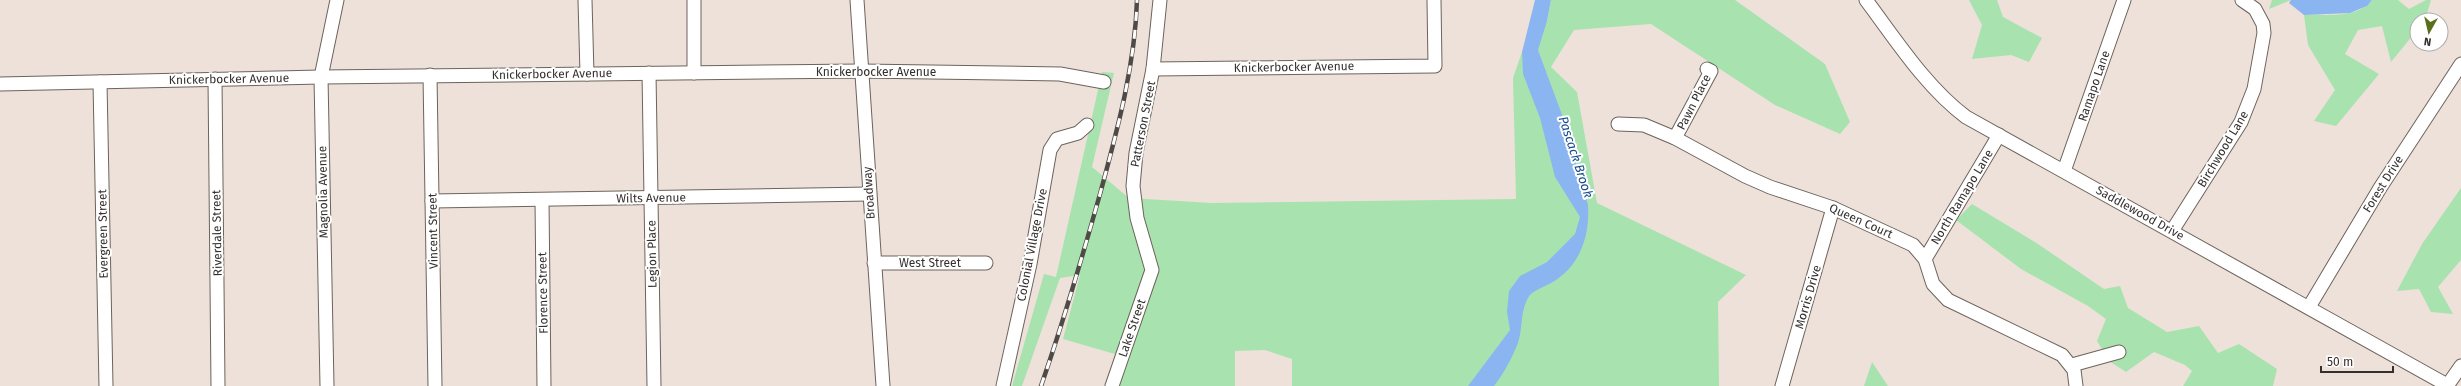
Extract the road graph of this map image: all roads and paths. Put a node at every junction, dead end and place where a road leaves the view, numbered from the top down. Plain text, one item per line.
1 (336, 0) edge
2 (585, 0) edge
3 (694, 0) edge
4 (857, 0) edge
5 (1160, 0) edge
6 (1434, 0) edge
7 (1866, 0) edge
8 (2124, 0) edge
9 (2242, 0) edge
10 (2461, 64) edge
11 (1153, 69) junction
12 (1707, 69) dead end
13 (860, 71) junction
14 (649, 73) junction
15 (694, 73) junction
16 (587, 74) junction
17 (430, 75) junction
18 (321, 76) junction
19 (215, 79) junction
20 (100, 82) junction
21 (1104, 82) dead end
22 (0, 84) edge
23 (1618, 124) dead end
24 (1087, 125) dead end
25 (1999, 135) junction
26 (1675, 138) junction
27 (2064, 171) junction
28 (869, 194) junction
29 (651, 198) junction
30 (542, 200) junction
31 (432, 201) junction
32 (1833, 208) junction
33 (2172, 231) junction
34 (1925, 259) junction
35 (874, 263) junction
36 (986, 263) dead end
37 (1152, 270) joint
38 (2309, 307) junction
39 (2119, 352) dead end
40 (2072, 365) junction
41 (2461, 366) edge
42 (106, 386) edge
43 (218, 386) edge
44 (327, 386) edge
45 (435, 386) edge
46 (544, 386) edge
47 (654, 386) edge
48 (883, 386) edge
49 (1003, 386) edge
50 (1112, 386) edge
51 (1782, 386) edge
52 (2076, 386) edge
53 (2447, 386) edge

1 - 18 street, Magnolia Avenue
2 - 16 street
3 - 15 street
4 - 13 street, Broadway
5 - 11 street, Patterson Street
6 - 11 street, Knickerbocker Avenue
7 - 25 street, Saddlewood Drive
8 - 27 street, Ramapo Lane
9 - 33 street, Birchwood Lane
10 - 38 street, Forest Drive
11 - 37 street, Patterson Street
12 - 26 street, Pawn Place
13 - 15 street, Knickerbocker Avenue
13 - 21 street, Knickerbocker Avenue
13 - 28 street, Broadway
14 - 15 street, Knickerbocker Avenue
14 - 16 street, Knickerbocker Avenue
14 - 29 street, Legion Place
16 - 17 street, Knickerbocker Avenue
17 - 18 street, Knickerbocker Avenue
17 - 31 street, Vincent Street
18 - 19 street, Knickerbocker Avenue
18 - 44 street, Magnolia Avenue
19 - 20 street, Knickerbocker Avenue
19 - 43 street, Riverdale Street
20 - 22 street, Knickerbocker Avenue
20 - 42 street, Evergreen Street
23 - 26 street, Queen Court
24 - 49 street, Colonial Village Drive
25 - 27 street, Saddlewood Drive
25 - 34 street, North Ramapo Lane
26 - 32 street, Queen Court
27 - 33 street, Saddlewood Drive
28 - 29 street, Wilts Avenue
28 - 35 street, Broadway
29 - 30 street, Wilts Avenue
29 - 47 street, Legion Place
30 - 31 street, Wilts Avenue
30 - 46 street, Florence Street
31 - 45 street, Vincent Street
32 - 34 street, Queen Court
32 - 51 street, Morris Drive
33 - 38 street, Saddlewood Drive
34 - 40 street, Queen Court
35 - 36 street, West Street
35 - 48 street, Broadway
37 - 50 street, Lake Street
38 - 53 street, Saddlewood Drive
39 - 40 street
40 - 52 street
41 - 53 street

